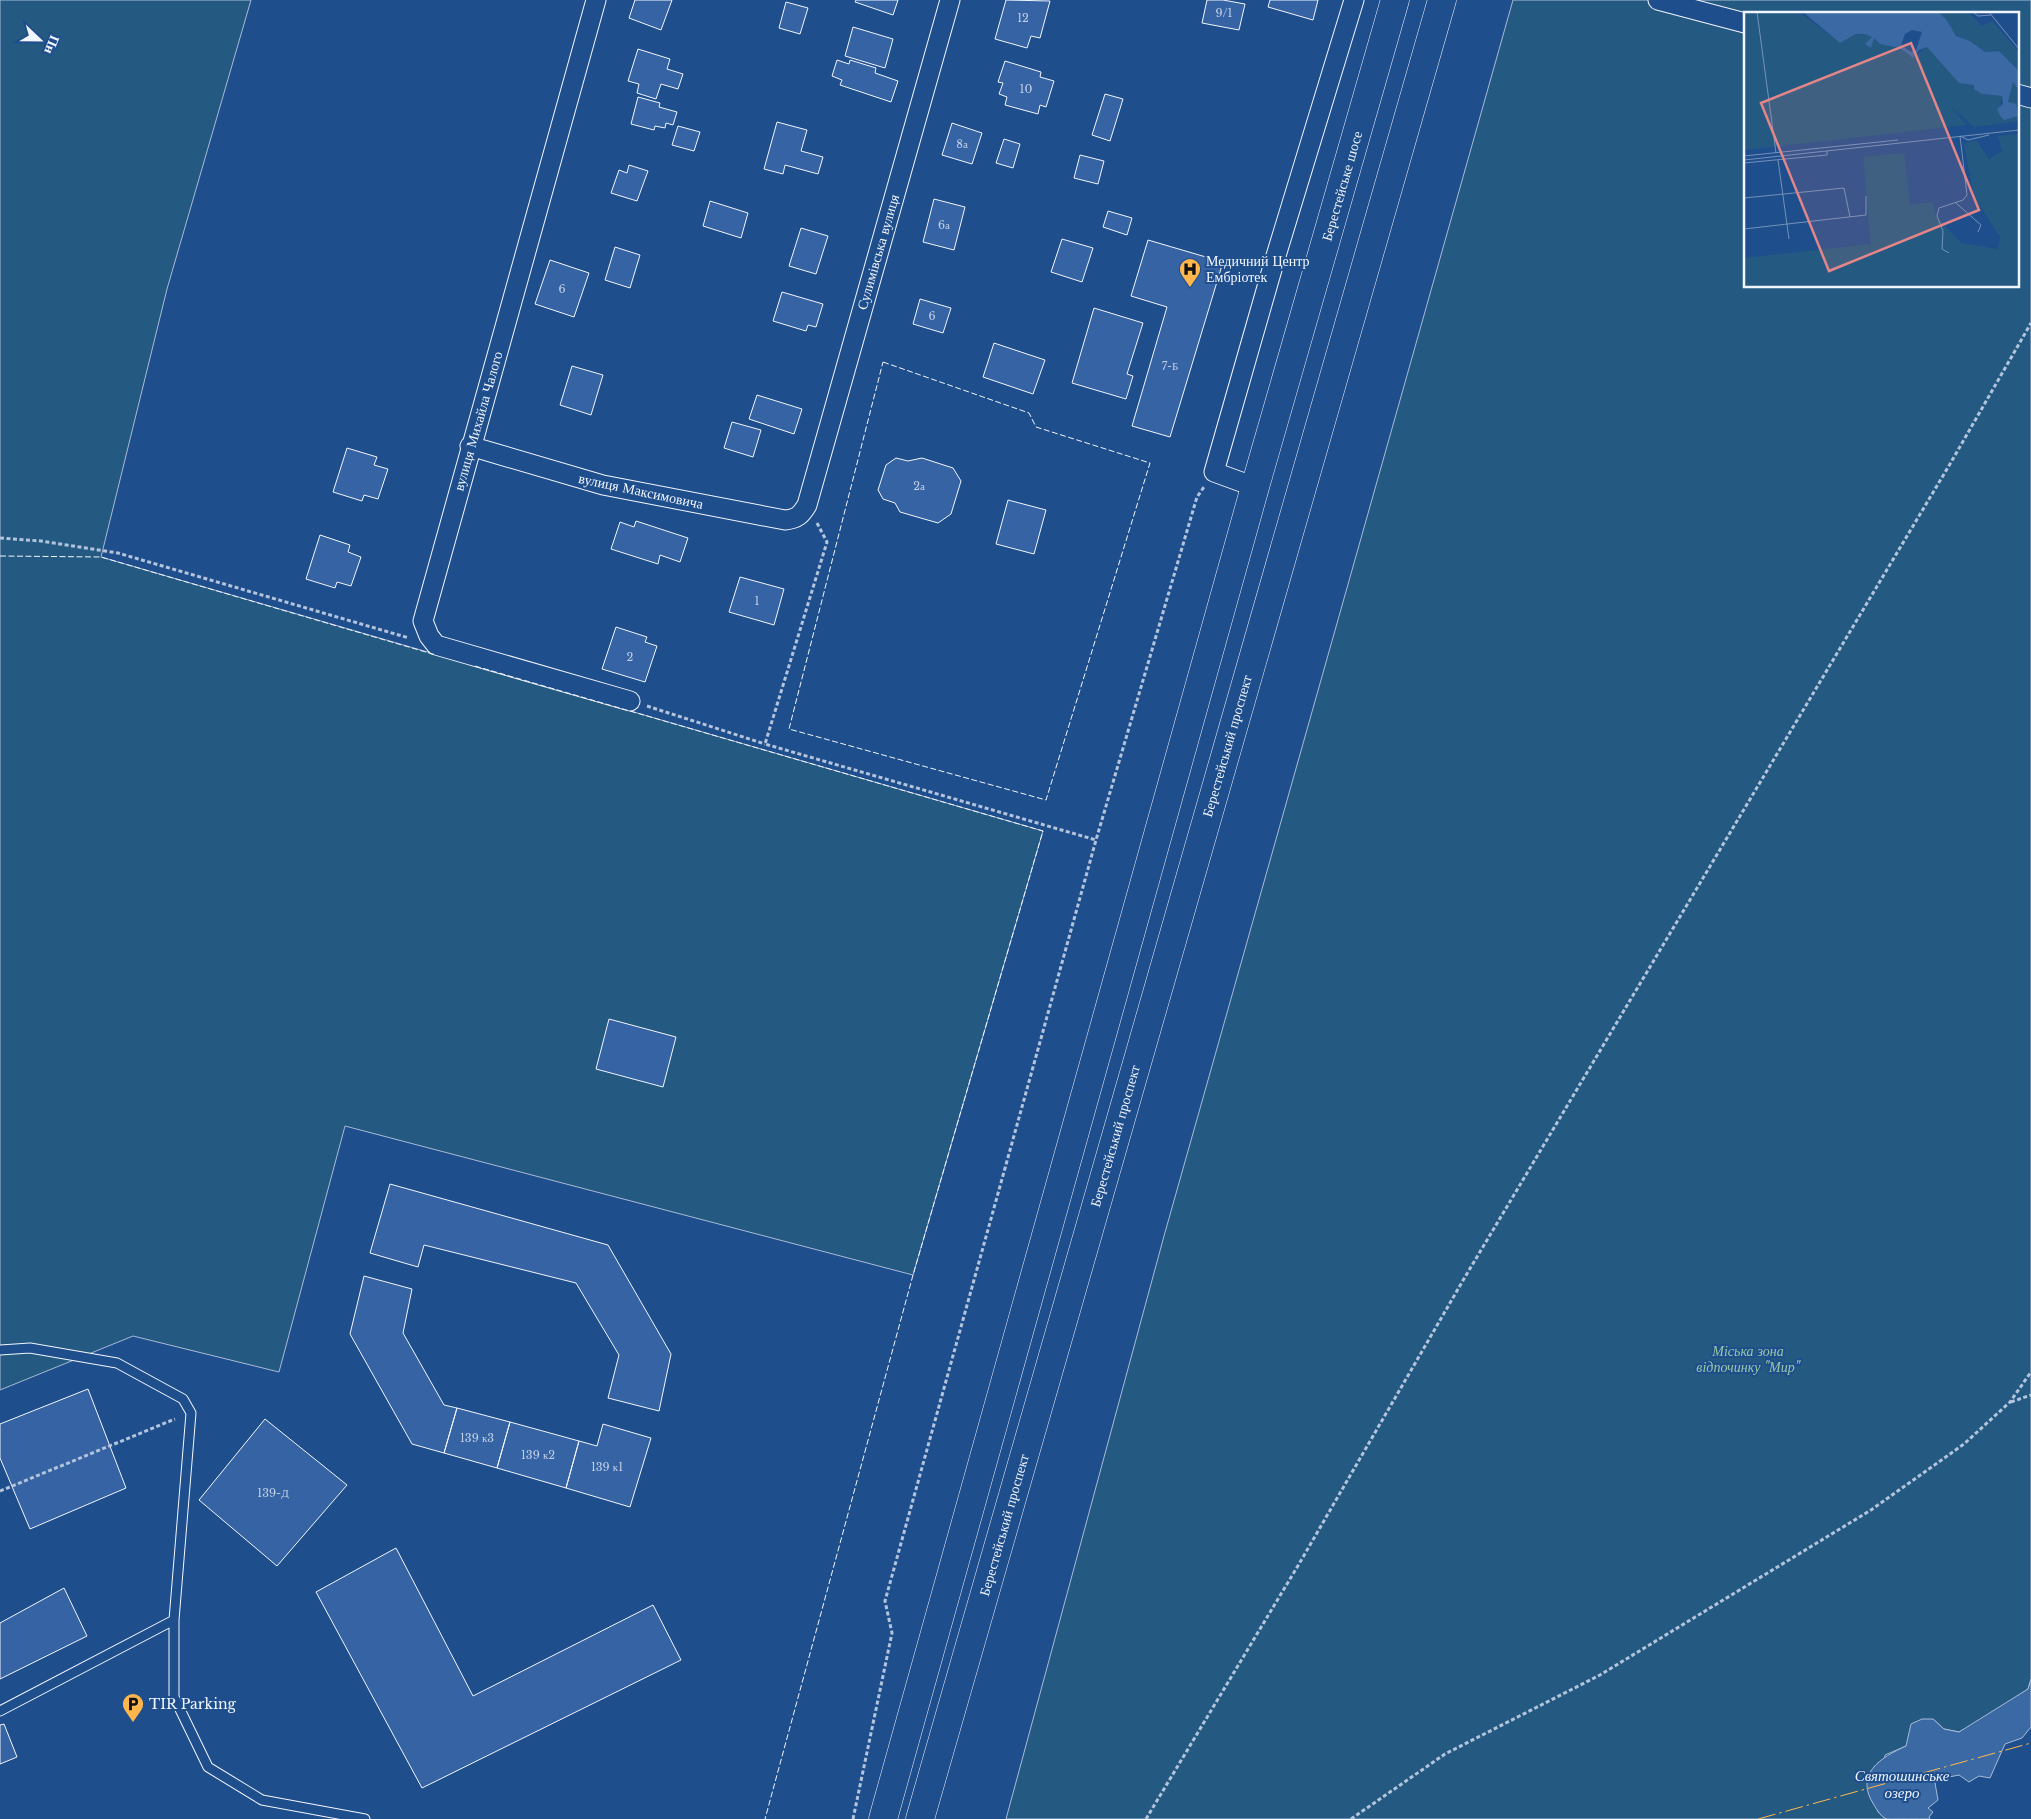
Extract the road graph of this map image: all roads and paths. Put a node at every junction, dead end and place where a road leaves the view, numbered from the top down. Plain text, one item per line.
1 (596, 0) edge
2 (950, 0) edge
3 (1354, 0) edge
4 (1395, 0) edge
5 (1442, 0) edge
6 (1658, 0) edge
7 (1744, 23) edge
8 (2018, 94) edge
9 (2031, 98) edge
10 (2031, 323) edge
11 (470, 446) junction
12 (1214, 472) junction
13 (1255, 487) junction
14 (807, 505) junction
15 (0, 538) edge
16 (436, 645) junction
17 (630, 701) joint
18 (765, 744) junction
19 (1096, 840) junction
20 (0, 1350) edge
21 (2031, 1372) edge
22 (2031, 1395) edge
23 (2010, 1402) junction
24 (191, 1413) junction
25 (0, 1491) edge
26 (174, 1620) junction
27 (0, 1711) edge
28 (365, 1819) edge
29 (853, 1819) edge
30 (883, 1819) edge
31 (920, 1819) edge
32 (1146, 1819) edge
33 (1351, 1819) edge

1 - 11 street, вулиця Михайла Чалого
2 - 14 street, Сулимівська вулиця
3 - 12 street
4 - 13 highway, Берестейське шосе
5 - 31 highway, Берестейський проспект
6 - 7 street
8 - 9 street
10 - 32 path
11 - 14 street, вулиця Максимовича
11 - 16 street, вулиця Михайла Чалого
12 - 13 street
12 - 19 path
13 - 30 highway
14 - 18 path
15 - 16 path
16 - 17 street
17 - 18 path
18 - 19 path
19 - 29 path
20 - 24 lane
21 - 23 path
22 - 23 path
23 - 33 path
24 - 25 path
24 - 26 lane
26 - 27 lane
26 - 28 lane

